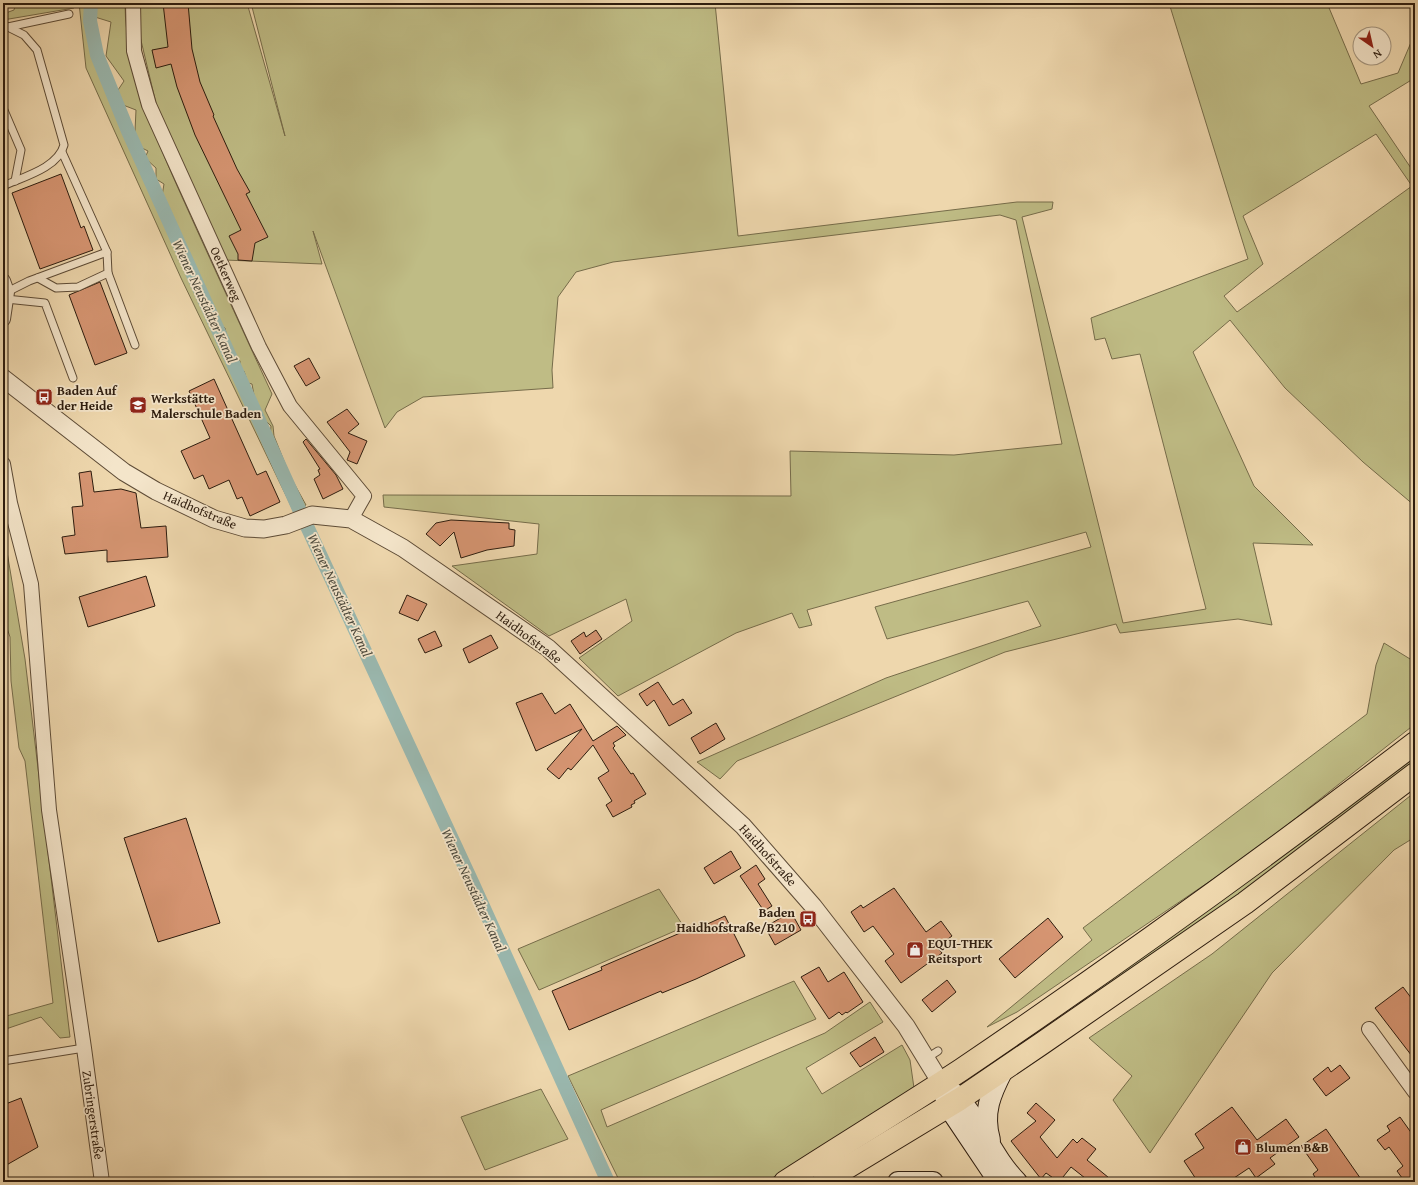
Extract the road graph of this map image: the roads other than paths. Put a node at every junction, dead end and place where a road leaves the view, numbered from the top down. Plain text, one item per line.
1 (132, 3) edge
2 (69, 14) dead end
3 (5, 27) edge
4 (3, 108) edge
5 (62, 152) junction
6 (15, 181) junction
7 (3, 186) edge
8 (107, 252) junction
9 (108, 273) junction
10 (38, 278) junction
11 (5, 291) edge
12 (3, 319) edge
13 (135, 345) dead end
14 (3, 378) edge
15 (73, 378) dead end
16 (3, 464) edge
17 (351, 519) junction
18 (1415, 743) edge
19 (1415, 774) edge
20 (1369, 1029) dead end
21 (84, 1048) junction
22 (3, 1061) edge
23 (1003, 1070) junction
24 (941, 1082) junction
25 (1415, 1092) edge
26 (954, 1103) junction
27 (992, 1147) junction
28 (102, 1182) edge
29 (785, 1182) edge
30 (823, 1182) edge
31 (898, 1182) edge
32 (933, 1182) edge
33 (999, 1182) edge
34 (1017, 1182) edge

1 - 17 street, Oetkerweg
2 - 3 lane
3 - 5 lane
4 - 6 lane
5 - 6 lane
5 - 8 lane
6 - 7 lane
8 - 9 lane
8 - 10 lane
9 - 10 lane
9 - 13 lane
10 - 11 lane
11 - 12 street
11 - 15 lane
14 - 17 street, Haidhofstraße
16 - 21 street, Zubringerstraße
17 - 24 street, Haidhofstraße
18 - 24 main road
19 - 23 main road
20 - 25 street
21 - 22 lane
21 - 28 street, Zubringerstraße
23 - 26 main road
23 - 27 main road, Haidhofstraße
24 - 26 main road, Haidhofstraße
24 - 29 main road
26 - 27 main road, Haidhofstraße
26 - 30 main road
26 - 33 main road, Haidhofstraße
27 - 34 main road, Haidhofstraße
31 - 32 main road

